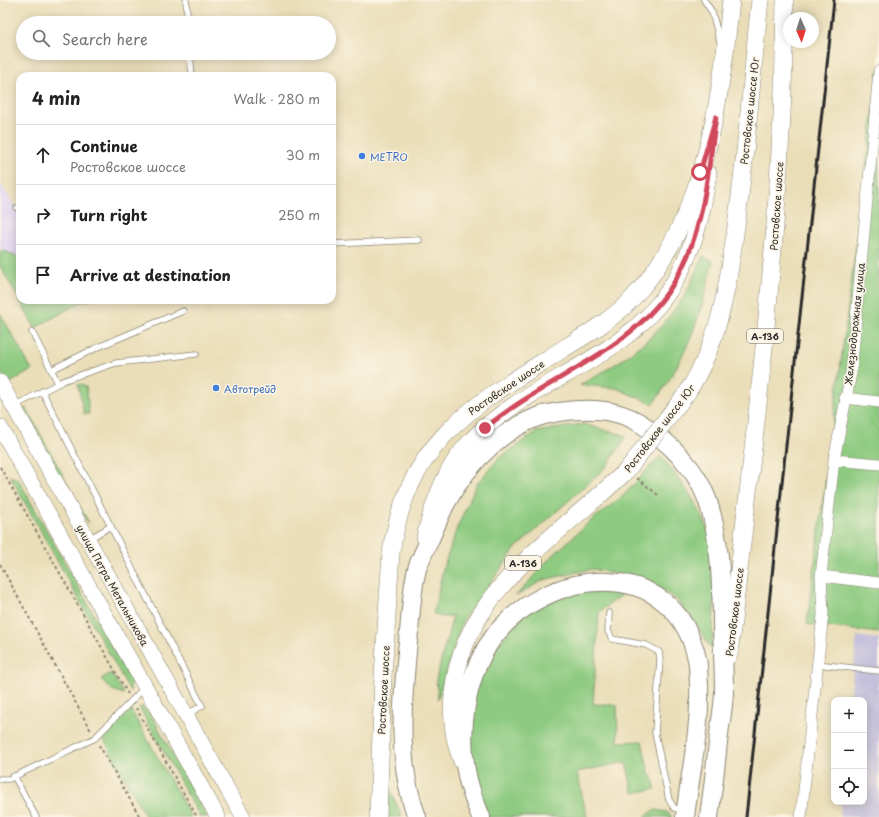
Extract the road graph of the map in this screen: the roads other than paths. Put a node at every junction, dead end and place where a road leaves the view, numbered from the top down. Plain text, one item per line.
1 (186, 0) edge
2 (704, 0) edge
3 (731, 0) edge
4 (760, 0) edge
5 (785, 0) edge
6 (187, 16) edge
7 (191, 60) edge
8 (725, 64) junction
9 (879, 71) edge
10 (192, 72) edge
11 (716, 117) junction
12 (419, 240) dead end
13 (336, 244) edge
14 (183, 311) dead end
15 (32, 332) dead end
16 (196, 354) dead end
17 (51, 370) junction
18 (0, 382) edge
19 (58, 383) junction
20 (42, 391) junction
21 (845, 398) junction
22 (879, 402) edge
23 (14, 406) junction
24 (0, 426) edge
25 (834, 460) junction
26 (879, 464) edge
27 (111, 526) junction
28 (88, 540) junction
29 (418, 568) junction
30 (821, 576) junction
31 (879, 583) edge
32 (609, 613) dead end
33 (818, 664) junction
34 (879, 671) edge
35 (145, 687) junction
36 (724, 692) junction
37 (186, 715) junction
38 (466, 771) junction
39 (14, 776) junction
40 (0, 779) edge
41 (226, 787) junction
42 (210, 803) junction
43 (685, 814) edge
44 (36, 817) edge
45 (218, 817) edge
46 (243, 817) edge
47 (378, 817) edge
48 (417, 817) edge
49 (481, 817) edge
50 (709, 817) edge
51 (801, 817) edge

1 - 6 lane
2 - 8 lane
3 - 8 main road, Ростовское шоссе / А-136
4 - 38 main road, Ростовское шоссе Юг / А-136, bridge
5 - 36 main road, Ростовское шоссе / А-136
7 - 10 lane
8 - 11 main road, Ростовское шоссе / А-136
9 - 21 street, Железнодорожная улица
11 - 29 main road, А-136
11 - 47 main road, Ростовское шоссе / А-136
12 - 13 lane
14 - 17 lane
15 - 17 lane
16 - 19 lane
17 - 19 lane
18 - 23 main road, улица Петра Метальникова
19 - 20 lane
20 - 23 lane
20 - 27 lane
21 - 22 street
21 - 25 street, Железнодорожная улица
23 - 28 main road, улица Петра Метальникова
24 - 35 main road
25 - 26 street
25 - 30 street, Железнодорожная улица
27 - 28 lane
27 - 37 lane
28 - 37 main road, улица Петра Метальникова
29 - 36 highway, А-136
29 - 48 highway, А-136
30 - 31 street
30 - 33 street, Железнодорожная улица
32 - 43 lane
33 - 34 lane
33 - 51 street, Железнодорожная улица
35 - 39 lane
35 - 42 main road
36 - 50 highway, Ростовское шоссе / А-136
37 - 41 main road, улица Петра Метальникова
38 - 43 highway, А-136
38 - 49 highway, А-136
39 - 40 lane
39 - 44 lane
41 - 42 main road
41 - 46 main road, улица Петра Метальникова
42 - 45 main road

